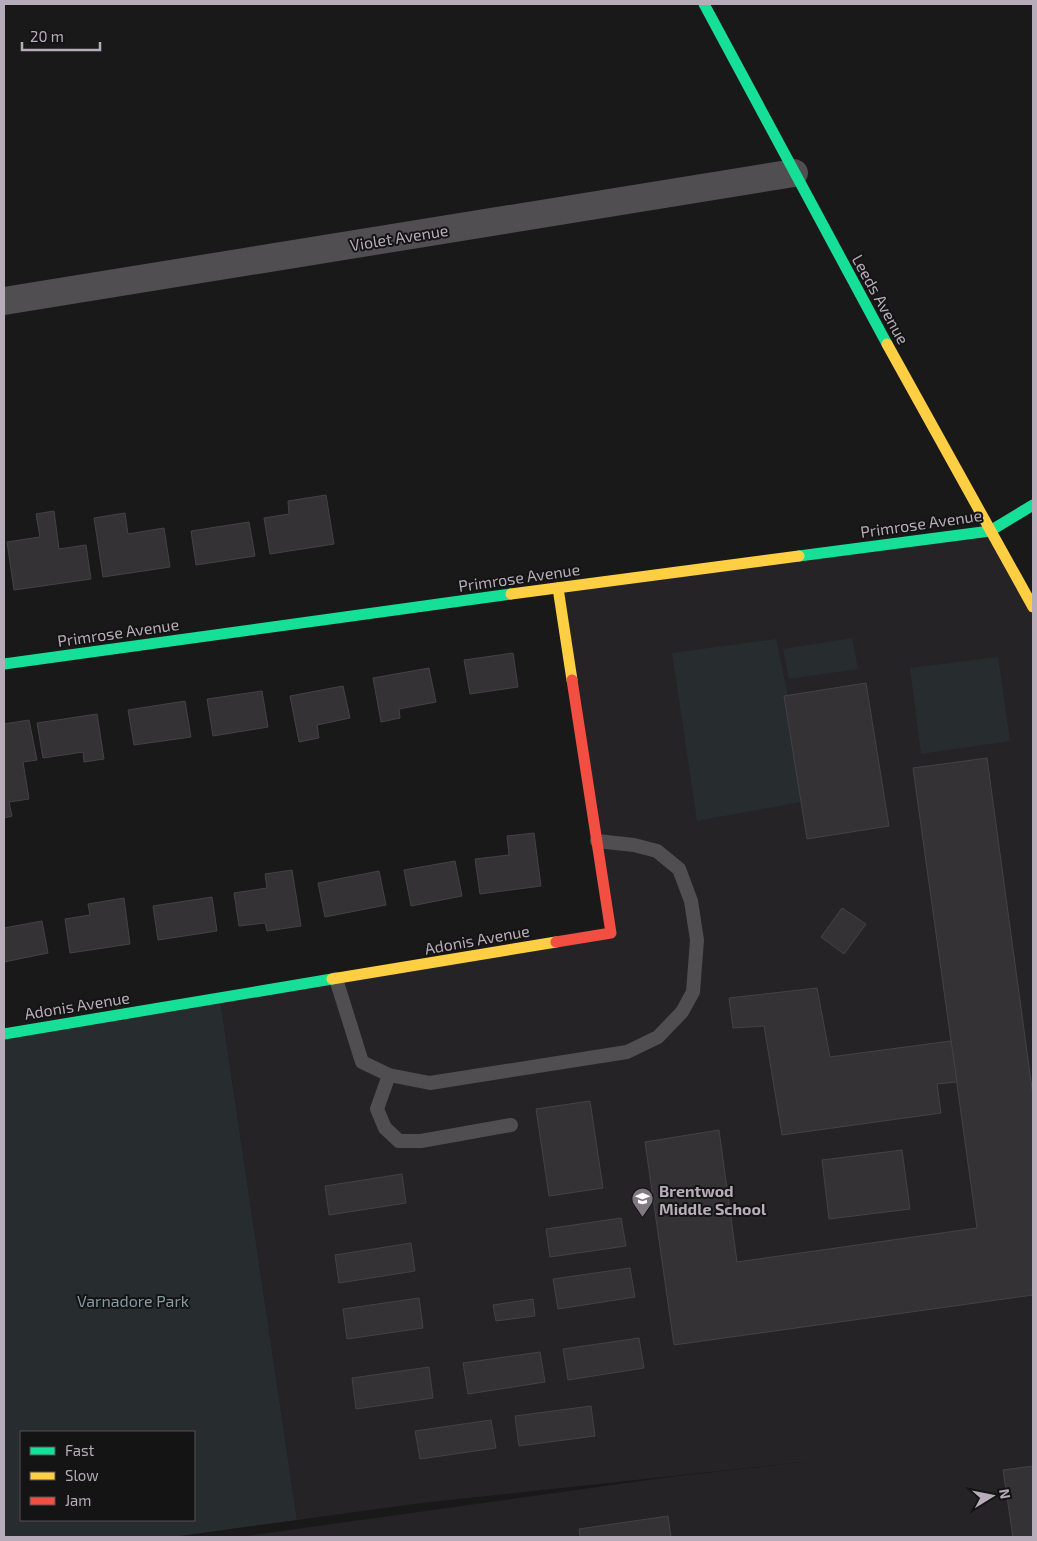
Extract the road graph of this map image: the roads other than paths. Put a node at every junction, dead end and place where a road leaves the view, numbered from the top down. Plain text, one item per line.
1 (704, 4) edge
2 (794, 173) junction
3 (4, 301) edge
4 (1033, 505) edge
5 (990, 531) junction
6 (558, 588) junction
7 (1033, 607) edge
8 (4, 664) edge
9 (597, 841) junction
10 (336, 979) junction
11 (4, 1034) edge
12 (389, 1075) junction
13 (511, 1125) dead end

1 - 2 street, Leeds Avenue
2 - 3 street, Violet Avenue
2 - 5 street, Leeds Avenue
4 - 5 street, Primrose Avenue
5 - 6 street, Primrose Avenue
5 - 7 street, Leeds Avenue
6 - 8 street, Primrose Avenue
6 - 9 street, Adonis Avenue
9 - 10 street, Adonis Avenue
9 - 12 lane
10 - 11 street, Adonis Avenue
10 - 12 lane
12 - 13 lane

